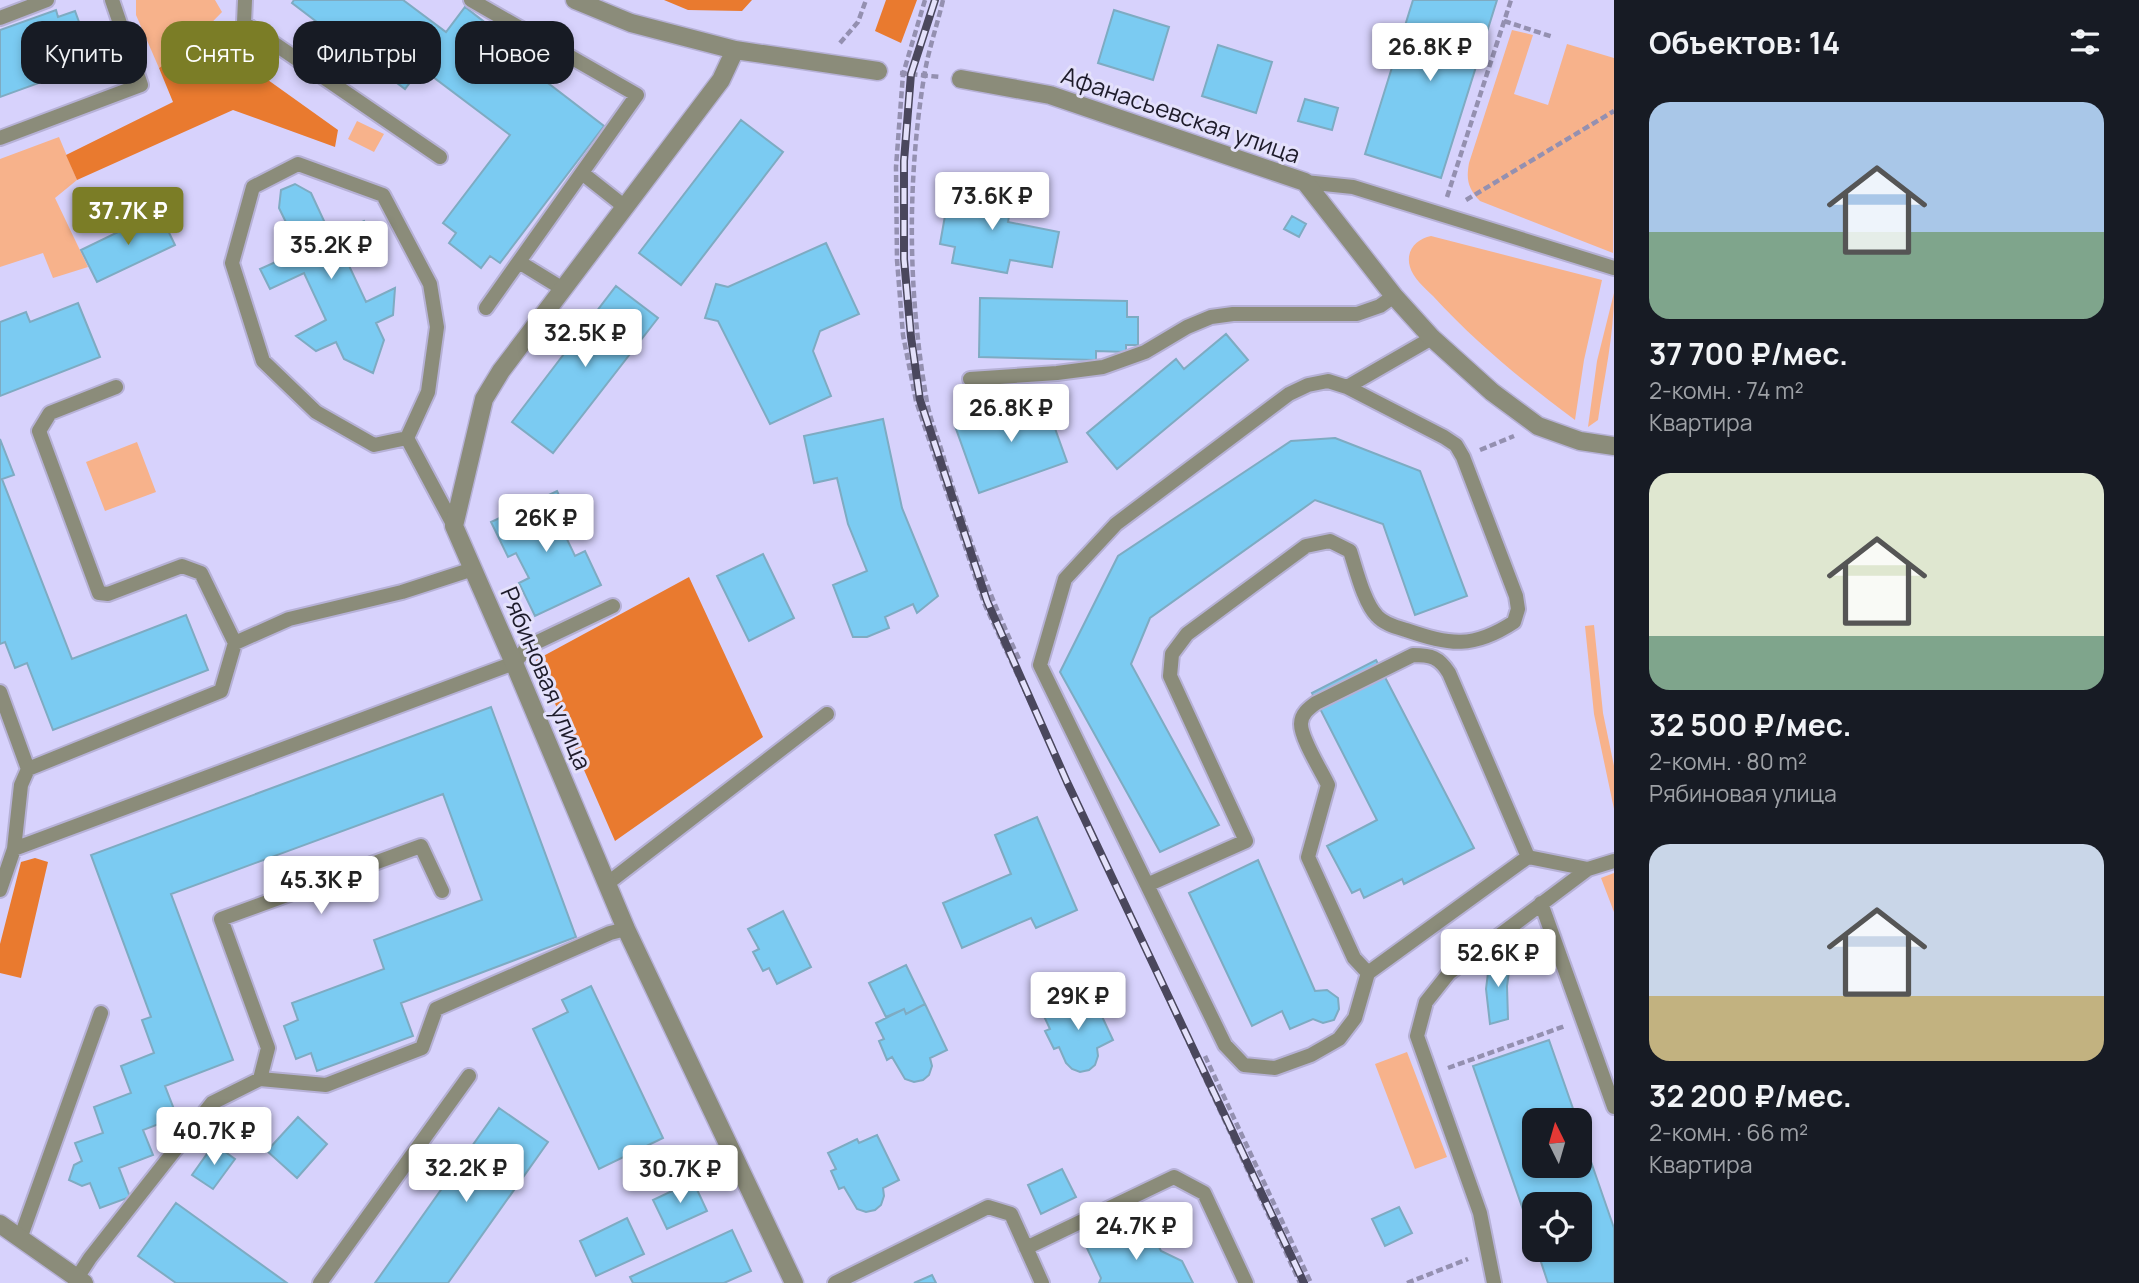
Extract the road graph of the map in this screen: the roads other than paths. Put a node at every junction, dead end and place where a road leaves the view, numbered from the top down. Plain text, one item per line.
1 (47, 0) edge
2 (112, 0) edge
3 (246, 0) edge
4 (471, 0) edge
5 (575, 0) edge
6 (0, 18) edge
7 (735, 50) junction
8 (878, 71) road end
9 (961, 79) road end
10 (0, 138) edge
11 (440, 157) dead end
12 (582, 173) junction
13 (1305, 182) junction
14 (625, 207) junction
15 (519, 262) junction
16 (1614, 268) edge
17 (563, 289) junction
18 (1394, 296) junction
19 (486, 308) dead end
20 (1432, 338) junction
21 (971, 379) dead end
22 (116, 387) dead end
23 (1347, 387) junction
24 (407, 438) junction
25 (1614, 446) edge
26 (454, 526) junction
27 (473, 569) junction
28 (613, 606) dead end
29 (1436, 640) junction
30 (235, 643) junction
31 (1430, 654) junction
32 (514, 663) junction
33 (0, 692) edge
34 (827, 714) dead end
35 (28, 769) junction
36 (13, 849) junction
37 (1528, 857) junction
38 (1614, 861) edge
39 (1588, 869) junction
40 (608, 883) junction
41 (1147, 885) junction
42 (0, 890) edge
43 (442, 891) dead end
44 (1541, 903) junction
45 (626, 929) junction
46 (1503, 933) junction
47 (1500, 957) dead end
48 (1367, 973) junction
49 (101, 1013) dead end
50 (469, 1076) dead end
51 (260, 1079) junction
52 (1614, 1107) edge
53 (0, 1224) edge
54 (20, 1239) junction
55 (1026, 1248) junction
56 (80, 1281) edge
57 (320, 1283) edge
58 (794, 1283) edge
59 (835, 1283) edge
60 (1042, 1283) edge
61 (1246, 1283) edge
62 (1494, 1283) edge

1 - 6 lane
2 - 10 lane
3 - 11 lane
4 - 12 lane
5 - 7 street
7 - 8 street
7 - 14 street
9 - 13 street, Афанасьевская улица
12 - 14 lane
12 - 15 lane
13 - 16 lane
13 - 18 street, Афанасьевская улица
14 - 17 street
15 - 17 lane
15 - 19 lane
17 - 26 street
18 - 20 street, Афанасьевская улица
18 - 21 lane
20 - 23 lane
20 - 25 street, Афанасьевская улица
22 - 30 lane
23 - 29 lane
23 - 41 lane
24 - 24 lane
24 - 26 lane
26 - 27 street, Рябиновая улица
27 - 30 lane
27 - 32 street, Рябиновая улица
28 - 32 lane
29 - 31 lane
29 - 41 lane
30 - 35 lane
31 - 37 lane
31 - 48 lane
32 - 36 lane
32 - 40 street, Рябиновая улица
33 - 35 lane
34 - 40 lane
35 - 36 lane
36 - 42 lane
37 - 39 lane
37 - 48 lane
38 - 39 lane
39 - 44 lane
40 - 45 street, Рябиновая улица
41 - 48 lane
43 - 51 lane
44 - 46 lane
44 - 52 lane
45 - 51 lane
45 - 58 street, Рябиновая улица
46 - 47 lane
46 - 62 lane
49 - 54 lane
50 - 57 lane
51 - 56 lane
53 - 54 street
54 - 56 street
55 - 59 lane
55 - 60 lane
55 - 61 lane

